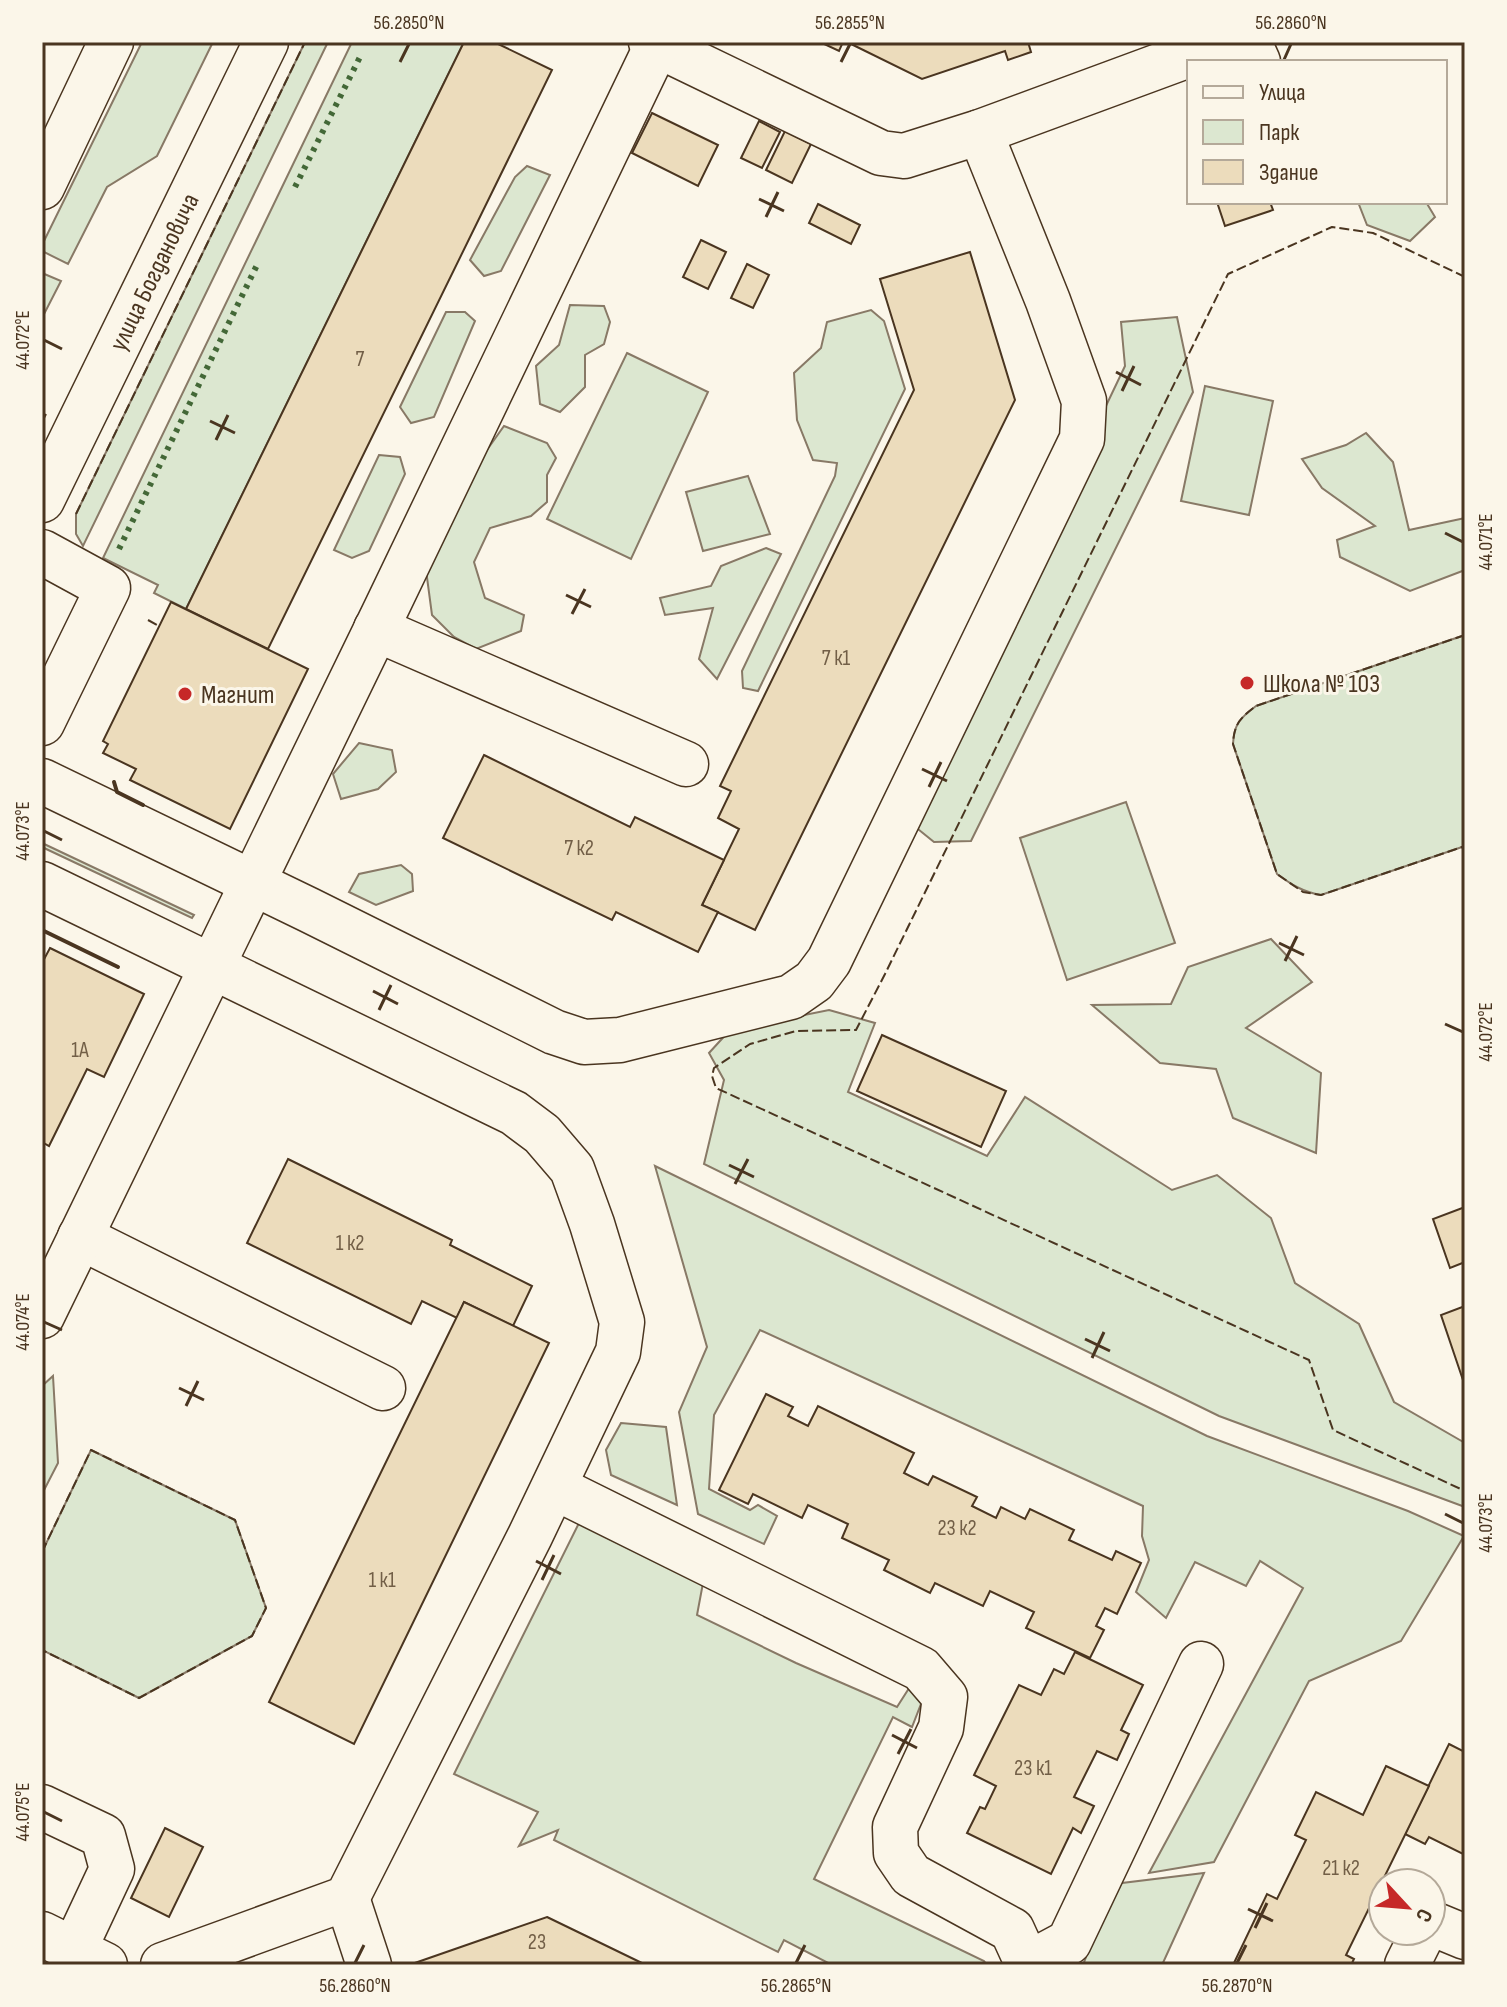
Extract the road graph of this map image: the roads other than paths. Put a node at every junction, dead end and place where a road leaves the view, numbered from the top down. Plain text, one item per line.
1 (111, 42) edge
2 (266, 42) edge
3 (1224, 42) edge
4 (654, 43) edge
5 (980, 132) junction
6 (42, 187) edge
7 (42, 500) edge
8 (42, 552) edge
9 (376, 629) junction
10 (42, 723) edge
11 (686, 764) dead end
12 (42, 781) edge
13 (252, 883) junction
14 (42, 884) edge
15 (211, 966) junction
16 (80, 1237) junction
17 (42, 1316) edge
18 (383, 1388) dead end
19 (554, 1487) junction
20 (1201, 1664) dead end
21 (42, 1807) edge
22 (347, 1898) junction
23 (1416, 1947) edge
24 (74, 1950) edge
25 (163, 1965) edge
26 (369, 1965) edge
27 (1028, 1965) edge
28 (1407, 1965) edge

1 - 6 street
2 - 7 street, улица Богдановича
3 - 5 street
4 - 5 street
4 - 9 street
5 - 13 street
8 - 10 street
9 - 11 street
9 - 13 street
12 - 13 street
13 - 15 street
14 - 15 street
15 - 16 street
15 - 19 street
16 - 17 street
16 - 18 street
19 - 22 street
19 - 27 street
20 - 27 street
21 - 24 street
22 - 25 street
22 - 26 street
23 - 28 street

